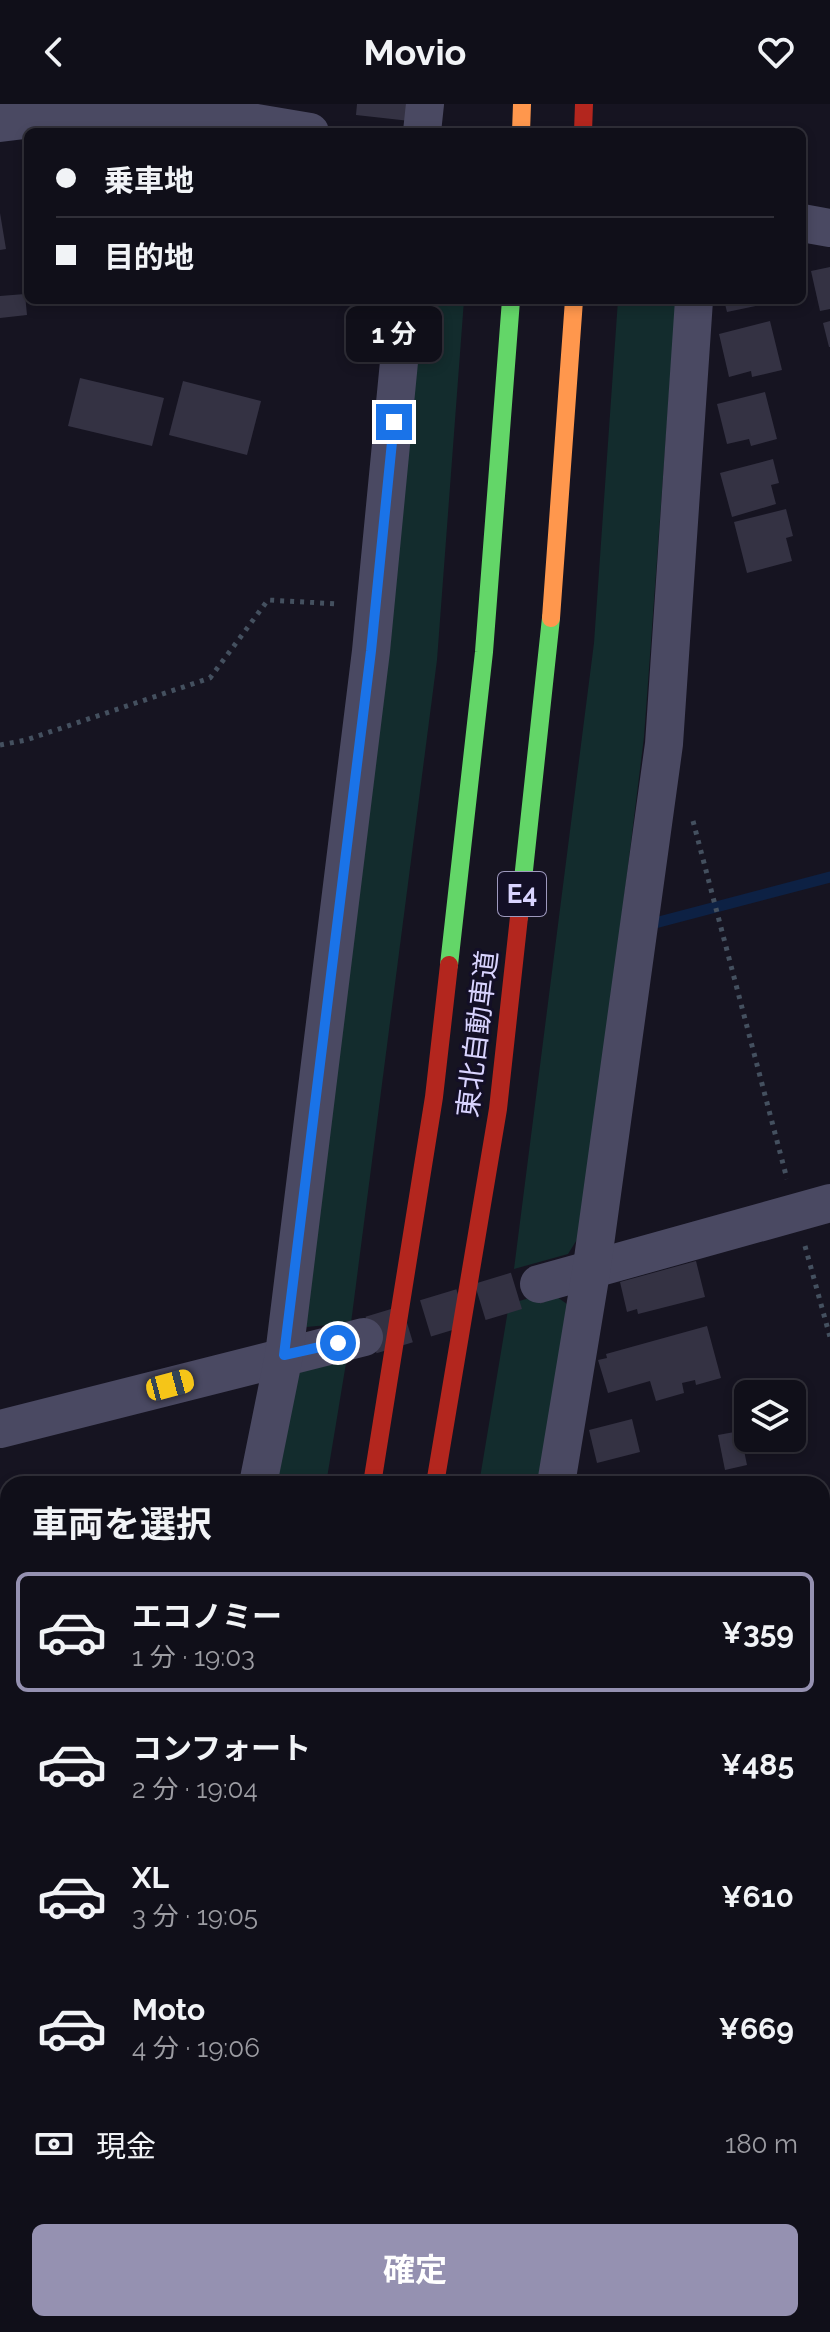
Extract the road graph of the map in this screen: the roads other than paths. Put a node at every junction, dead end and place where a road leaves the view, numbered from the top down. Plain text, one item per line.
1 (425, 104) edge
2 (522, 104) edge
3 (584, 104) edge
4 (0, 123) edge
5 (286, 128) edge
6 (422, 128) edge
7 (521, 128) edge
8 (583, 128) edge
9 (806, 224) edge
10 (830, 228) edge
11 (405, 304) edge
12 (511, 304) edge
13 (574, 304) edge
14 (694, 304) edge
15 (813, 1208) edge
16 (592, 1266) junction
17 (539, 1284) tunnel mouth
18 (364, 1337) tunnel mouth
19 (284, 1355) junction
20 (0, 1429) edge
21 (260, 1476) edge
22 (373, 1476) edge
23 (436, 1476) edge
24 (557, 1476) edge

1 - 6 street
2 - 7 highway
3 - 8 highway
4 - 5 street
9 - 10 street
11 - 19 street
12 - 22 highway, 東北自動車道 / E4
13 - 23 highway, 東北自動車道 / E4
14 - 16 street
15 - 16 street
16 - 17 street
16 - 24 street
18 - 19 street
19 - 20 street
19 - 21 street

